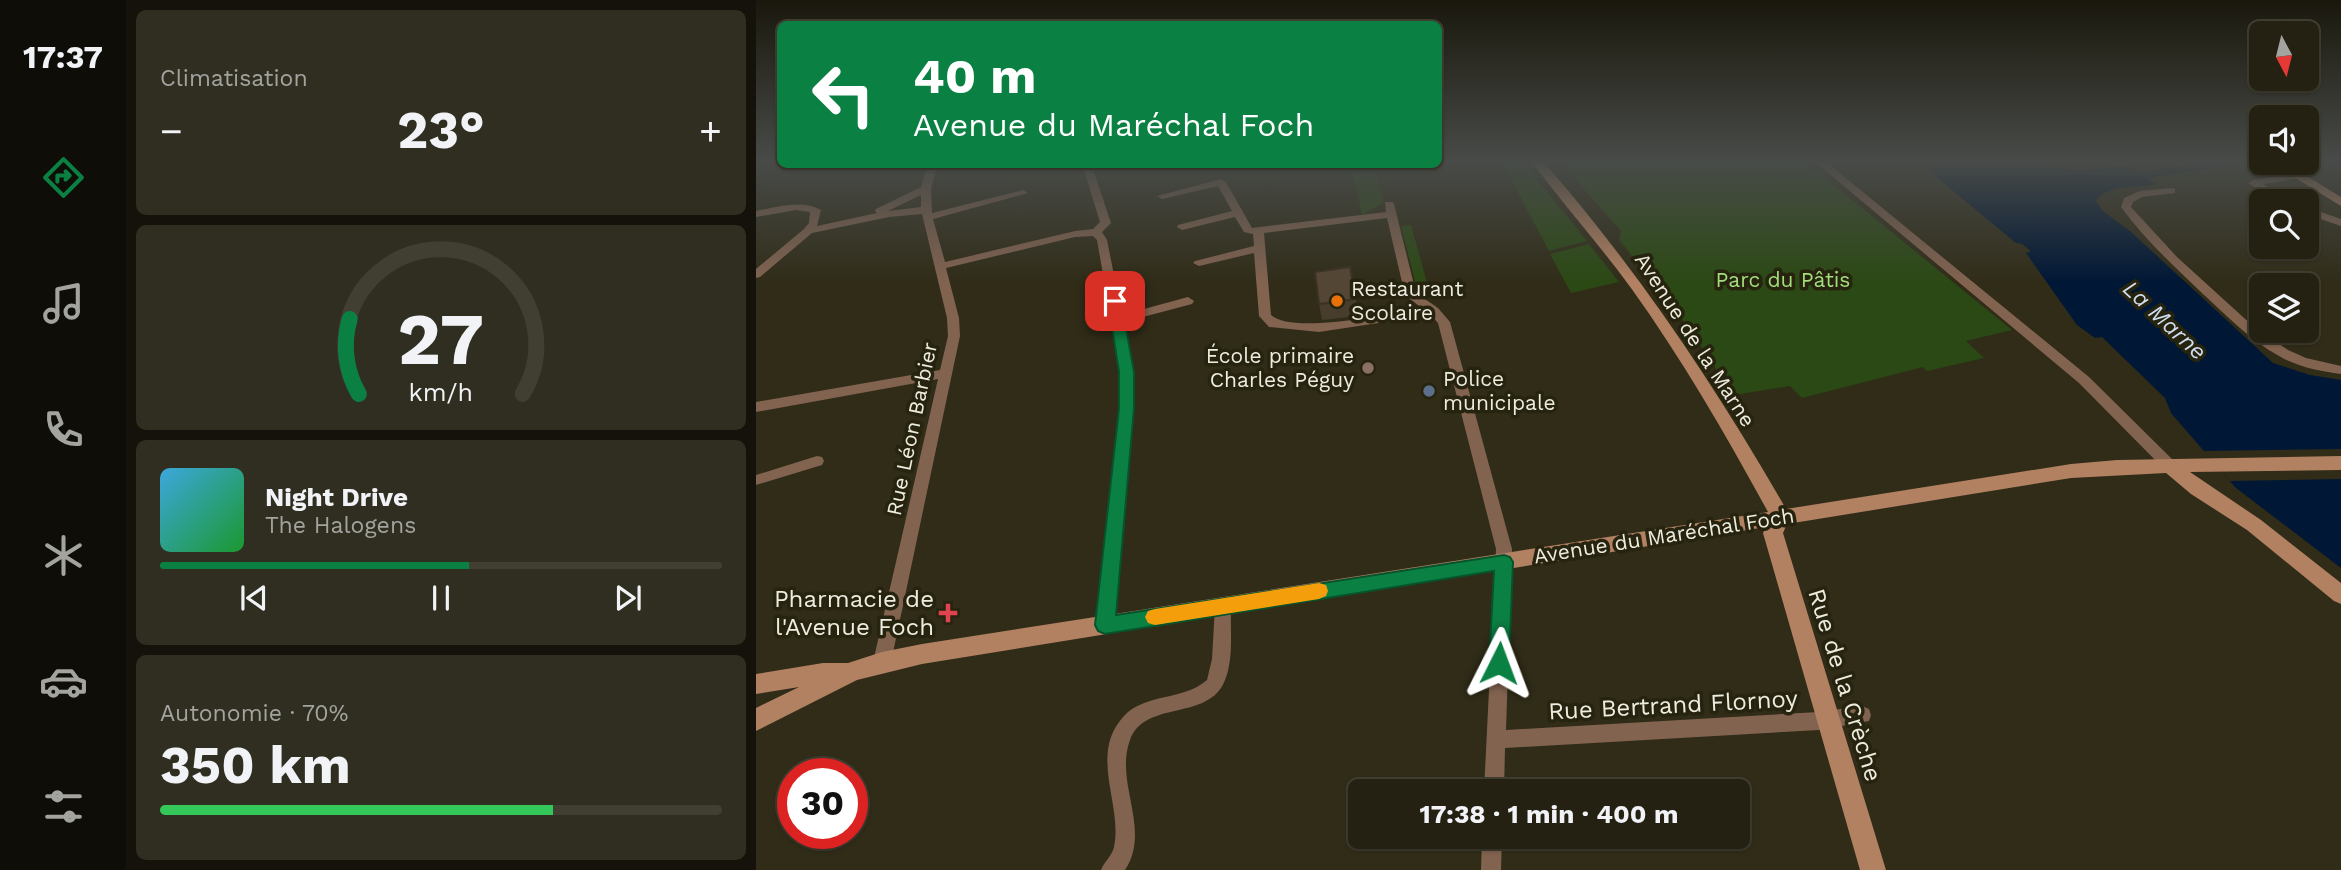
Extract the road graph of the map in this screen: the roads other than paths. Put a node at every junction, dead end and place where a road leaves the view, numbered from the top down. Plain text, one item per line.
1 (900, 202) edge
2 (926, 202) edge
3 (981, 202) edge
4 (1099, 202) edge
5 (1232, 202) edge
6 (1570, 202) edge
7 (1868, 202) edge
8 (2128, 202) edge
9 (926, 213) junction
10 (1238, 213) junction
11 (756, 214) edge
12 (2319, 215) edge
13 (859, 221) junction
14 (2341, 223) edge
15 (1182, 227) dead end
16 (808, 231) junction
17 (1258, 231) junction
18 (1096, 233) junction
19 (1260, 248) junction
20 (1199, 263) dead end
21 (941, 266) junction
22 (756, 275) edge
23 (1188, 301) dead end
24 (1434, 311) junction
25 (1118, 320) junction
26 (2341, 370) edge
27 (947, 373) junction
28 (756, 407) edge
29 (817, 461) dead end
30 (2341, 463) edge
31 (2170, 466) junction
32 (756, 480) edge
33 (1781, 517) junction
34 (1504, 562) junction
35 (2341, 595) edge
36 (1223, 606) junction
37 (1105, 625) junction
38 (882, 662) junction
39 (851, 672) junction
40 (756, 684) edge
41 (1857, 716) dead end
42 (1828, 718) junction
43 (756, 720) edge
44 (1496, 740) junction
45 (1494, 779) edge
46 (1492, 849) edge
47 (1111, 870) edge
48 (1491, 870) edge
49 (1872, 870) edge

1 - 13 street
2 - 9 street, Rue Léon Barbier
3 - 9 street
4 - 18 street
5 - 10 street
6 - 33 main road, Avenue de la Marne
7 - 31 street
8 - 26 street
9 - 13 street
9 - 21 street, Rue Léon Barbier
10 - 15 street
10 - 17 street
11 - 16 street
12 - 14 street
13 - 16 street
16 - 22 street
17 - 19 street
17 - 24 street
18 - 21 street
18 - 25 street
19 - 20 street
19 - 24 street
21 - 27 street, Rue Léon Barbier
23 - 25 street
24 - 34 street
25 - 37 street
27 - 28 street
27 - 38 street, Rue Léon Barbier
29 - 32 street
30 - 31 main road, Avenue du Maréchal Foch
31 - 33 main road, Avenue du Maréchal Foch
31 - 35 main road
33 - 34 main road, Avenue du Maréchal Foch
33 - 42 main road, Rue de la Crèche
34 - 36 main road, Avenue du Maréchal Foch
34 - 44 street
36 - 37 main road, Avenue du Maréchal Foch
36 - 47 street
37 - 38 main road, Avenue du Maréchal Foch
38 - 39 main road, Avenue du Maréchal Foch
39 - 40 main road
39 - 43 main road, Avenue du Maréchal Foch
41 - 42 street, Rue Bertrand Flornoy
42 - 44 street, Rue Bertrand Flornoy
42 - 49 main road, Rue de la Crèche
44 - 45 street
46 - 48 street

